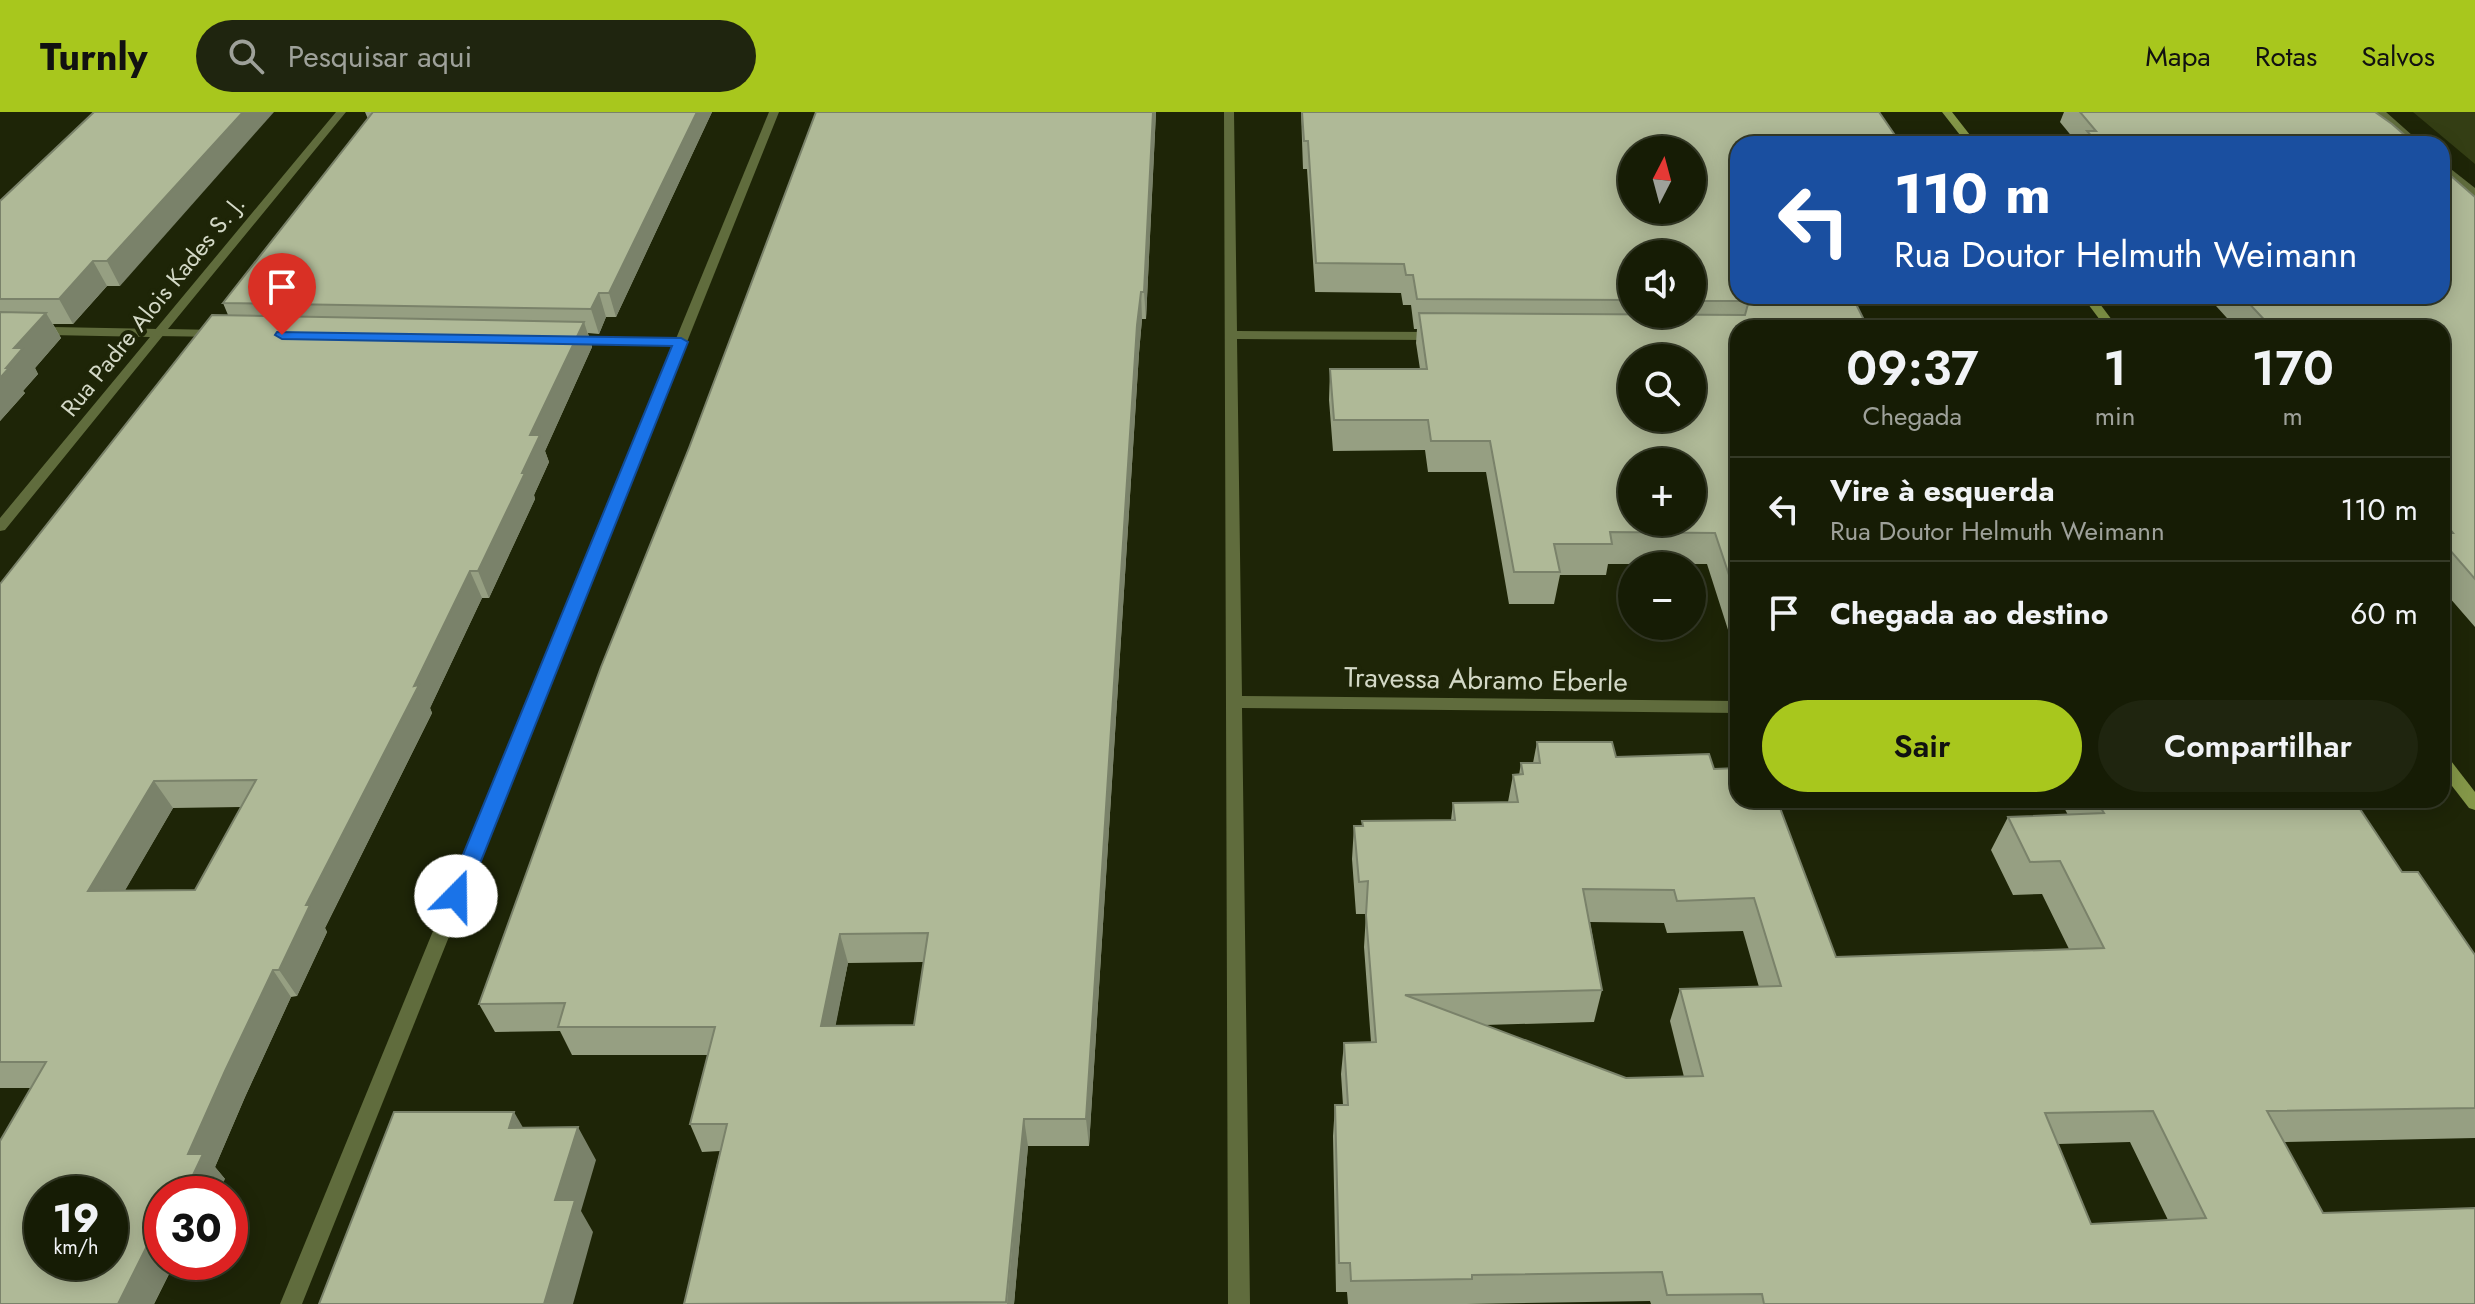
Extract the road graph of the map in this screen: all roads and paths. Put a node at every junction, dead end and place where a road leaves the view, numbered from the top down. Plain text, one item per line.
1 (341, 112) edge
2 (774, 112) edge
3 (1229, 112) edge
4 (1947, 112) edge
5 (2380, 112) edge
6 (1966, 136) edge
7 (2408, 136) edge
8 (2450, 172) edge
9 (2475, 194) edge
10 (0, 330) edge
11 (159, 333) junction
12 (238, 334) edge
13 (1231, 335) junction
14 (1453, 336) edge
15 (555, 340) edge
16 (681, 342) junction
17 (0, 527) edge
18 (1234, 702) junction
19 (1730, 707) edge
20 (2450, 771) edge
21 (2475, 804) edge
22 (291, 1304) edge
23 (1239, 1304) edge

1 - 11 street, Rua Padre Alois Kades S. J.
2 - 16 street
3 - 13 street
4 - 6 main road
5 - 7 street
8 - 9 street
10 - 11 street
11 - 12 street
11 - 17 street, Rua Padre Alois Kades S. J.
13 - 14 street
13 - 18 street
15 - 16 street
16 - 22 street
18 - 19 street, Travessa Abramo Eberle
18 - 23 street
20 - 21 main road

